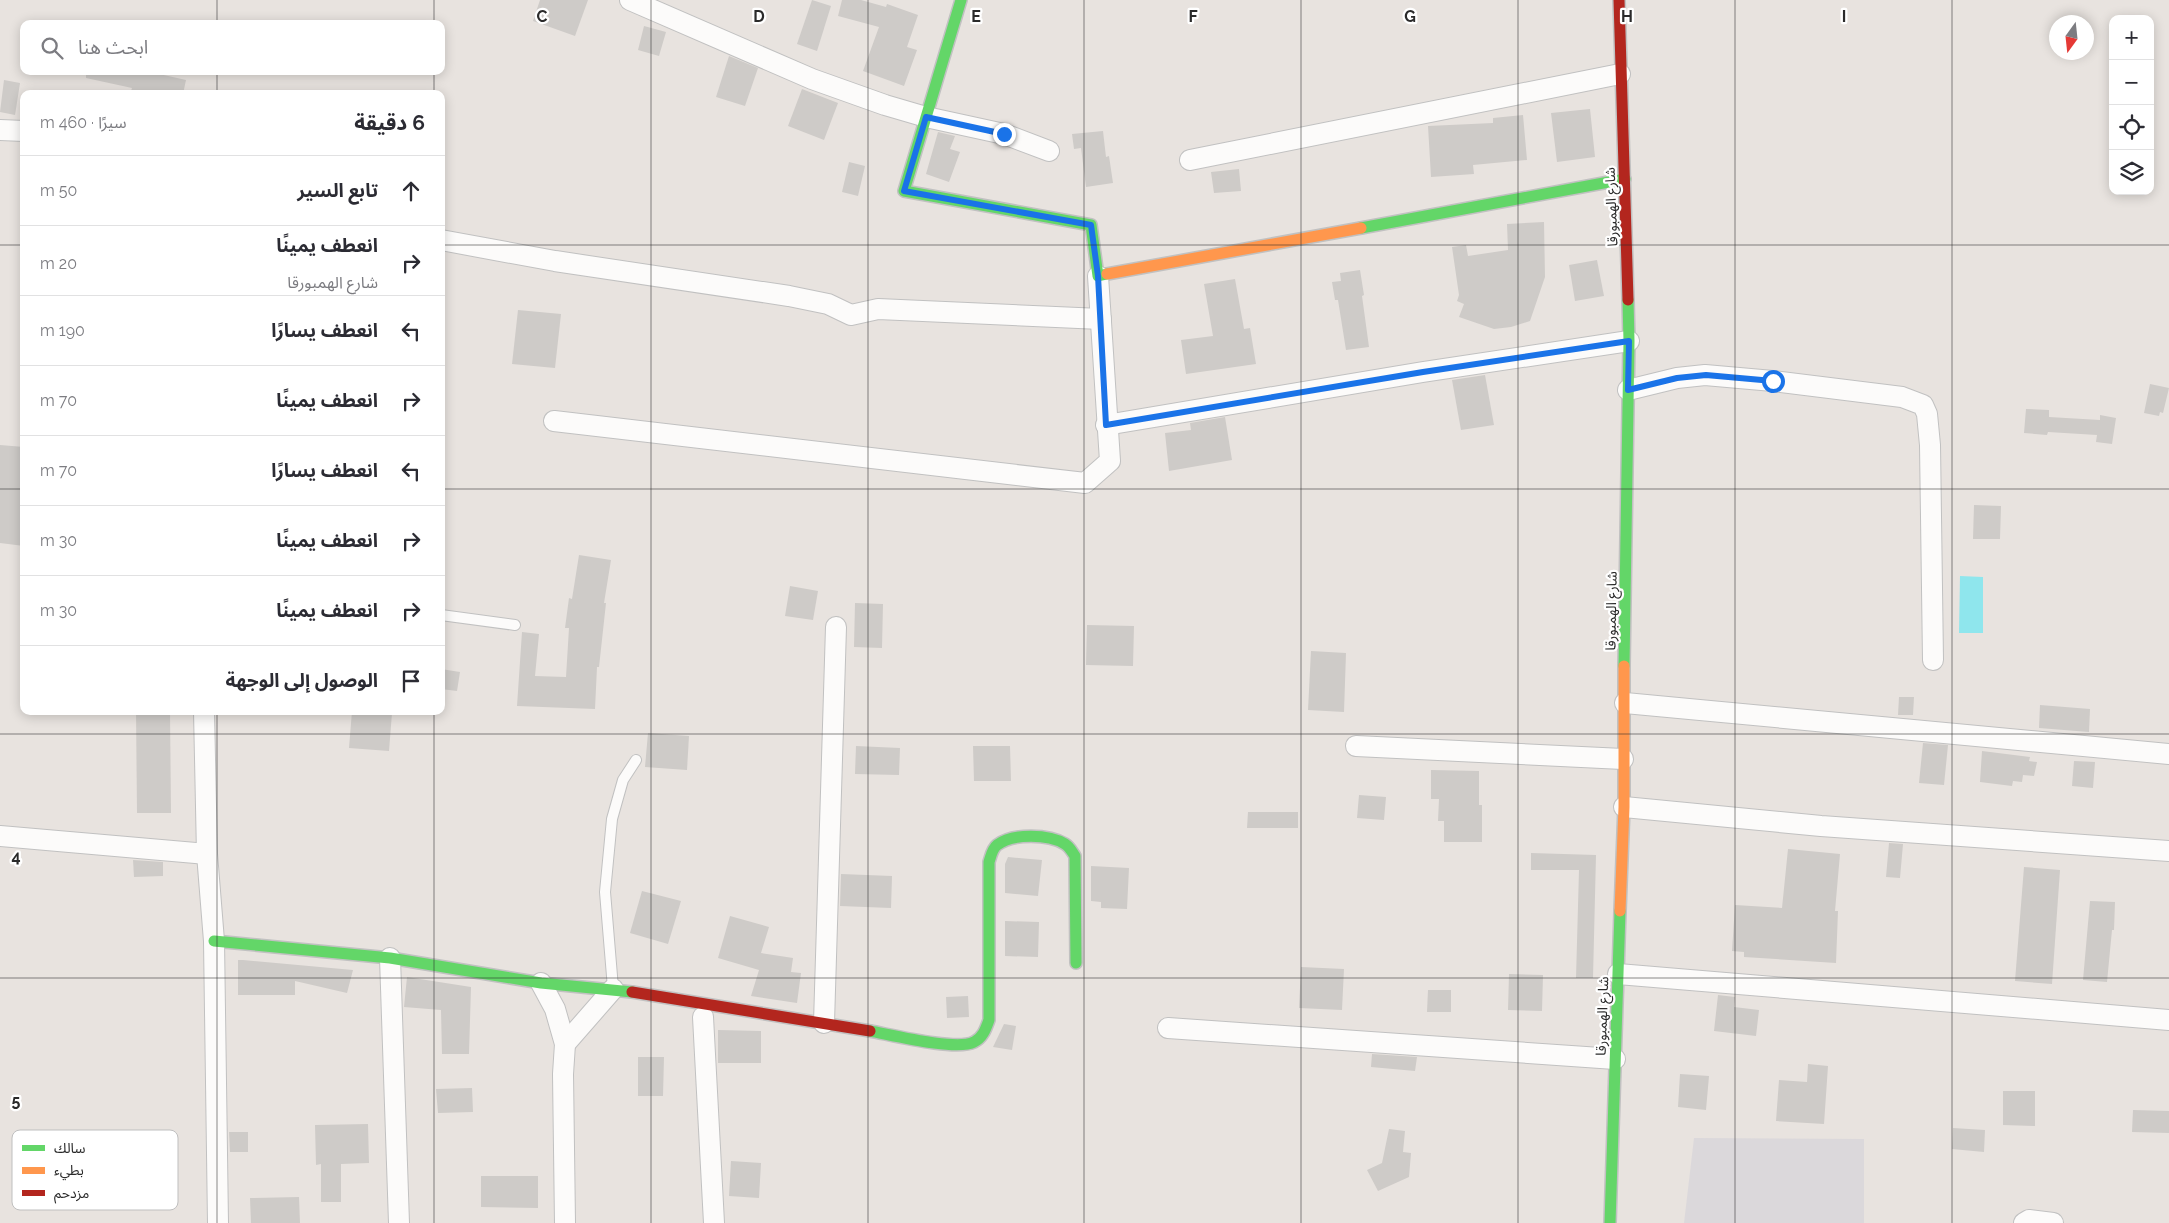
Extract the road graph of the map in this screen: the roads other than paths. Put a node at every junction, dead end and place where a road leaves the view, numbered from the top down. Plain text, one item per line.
1 (630, 0) edge
2 (961, 0) edge
3 (1619, 0) edge
4 (1620, 74) junction
5 (926, 117) junction
6 (0, 130) edge
7 (20, 131) edge
8 (1049, 151) dead end
9 (1190, 160) dead end
10 (1625, 179) junction
11 (445, 241) edge
12 (1098, 276) junction
13 (1101, 320) junction
14 (1629, 341) junction
15 (1628, 390) junction
16 (554, 421) dead end
17 (1106, 425) junction
18 (445, 616) edge
19 (515, 625) dead end
20 (836, 627) dead end
21 (1932, 660) dead end
22 (1625, 703) junction
23 (204, 715) edge
24 (1356, 746) dead end
25 (2169, 754) edge
26 (1623, 759) junction
27 (636, 760) dead end
28 (1624, 807) junction
29 (0, 836) edge
30 (2169, 851) edge
31 (207, 854) junction
32 (214, 941) junction
33 (390, 958) junction
34 (1076, 963) dead end
35 (1618, 974) junction
36 (541, 982) junction
37 (613, 989) junction
38 (703, 1017) dead end
39 (2169, 1020) edge
40 (824, 1024) junction
41 (1168, 1028) dead end
42 (565, 1044) junction
43 (1615, 1059) junction
44 (218, 1223) edge
45 (399, 1223) edge
46 (565, 1223) edge
47 (714, 1223) edge
48 (1610, 1223) edge
49 (2024, 1223) edge
50 (2053, 1223) edge

1 - 5 street
2 - 5 street
3 - 4 street, شارع الهمبورقا
4 - 9 street
4 - 10 street, شارع الهمبورقا
5 - 8 street
5 - 12 street
6 - 7 street
10 - 12 street
10 - 14 street, شارع الهمبورقا
11 - 13 street
12 - 13 street
13 - 17 street
14 - 15 street, شارع الهمبورقا
14 - 17 street
15 - 21 street
15 - 22 street, شارع الهمبورقا
16 - 17 street
18 - 19 lane
20 - 40 street
22 - 25 street
22 - 26 street, شارع الهمبورقا
23 - 31 street
24 - 26 street
26 - 28 street, شارع الهمبورقا
27 - 37 lane
28 - 30 street
28 - 35 street, شارع الهمبورقا
29 - 31 street
31 - 32 street
32 - 33 street
32 - 44 street
33 - 36 street
33 - 45 street
34 - 40 street
35 - 39 street
35 - 43 street, شارع الهمبورقا
36 - 37 street
36 - 42 street
37 - 40 street
37 - 42 street
38 - 47 street
41 - 43 street
42 - 46 street
43 - 48 street, شارع الهمبورقا
49 - 50 street

